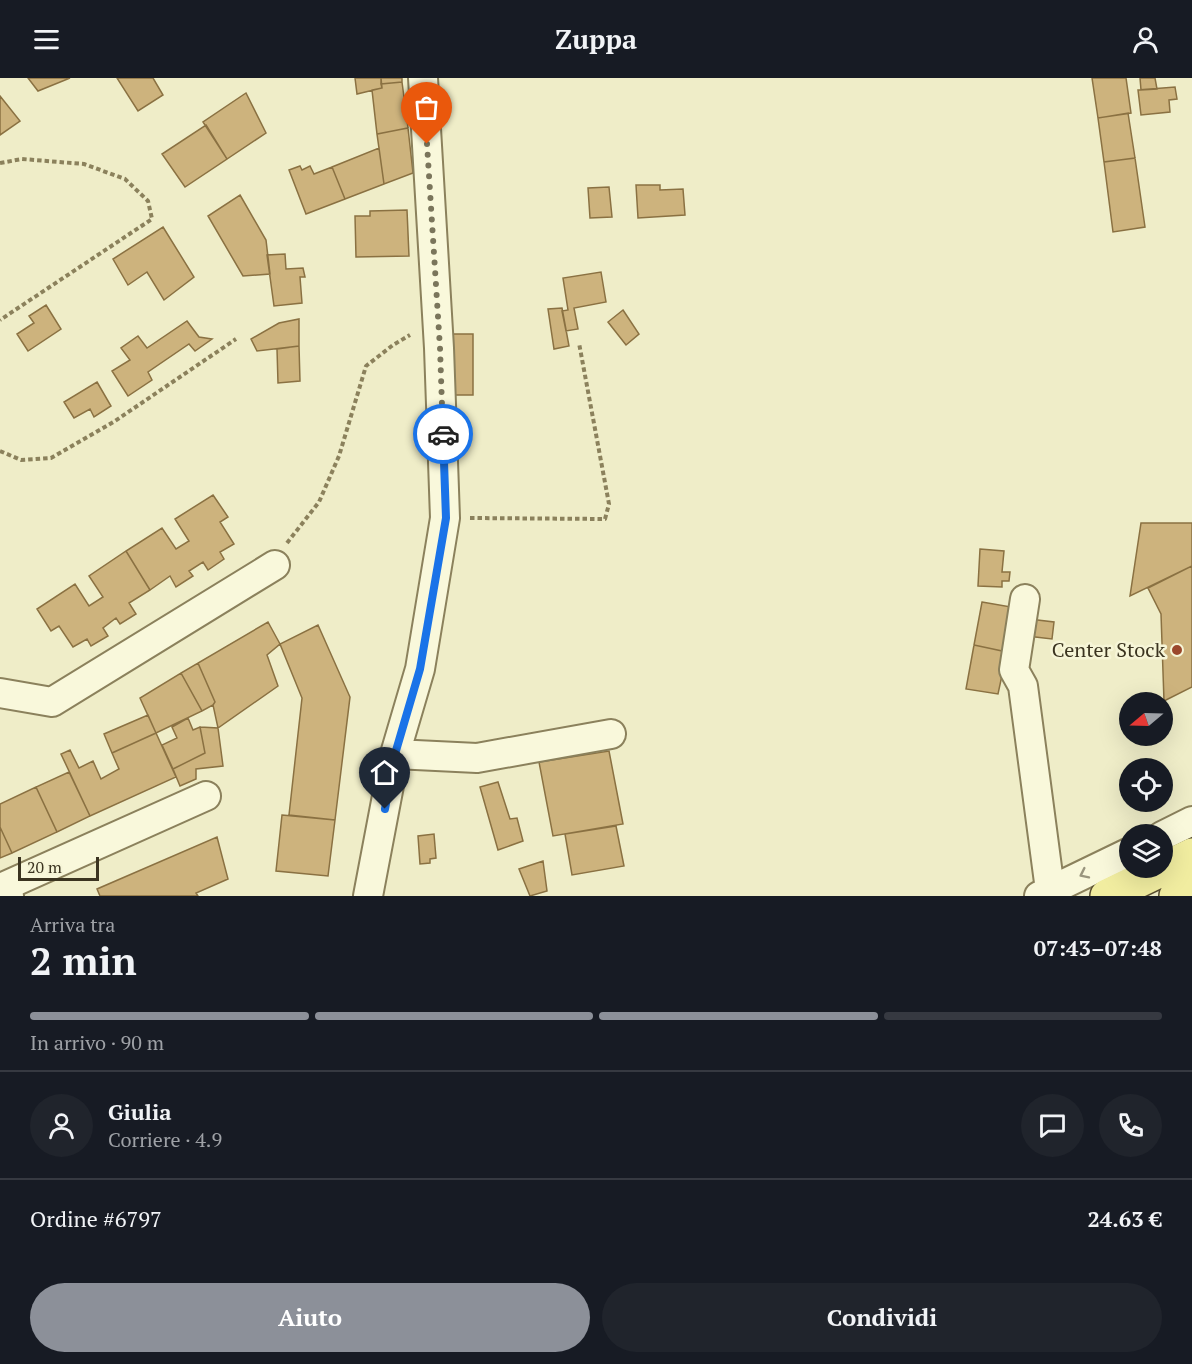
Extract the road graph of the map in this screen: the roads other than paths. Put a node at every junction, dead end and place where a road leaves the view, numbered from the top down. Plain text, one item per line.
1 (423, 78) edge
2 (275, 565) road end
3 (1025, 599) dead end
4 (0, 693) edge
5 (610, 734) dead end
6 (395, 754) junction
7 (206, 796) dead end
8 (1192, 821) edge
9 (1173, 830) edge
10 (1192, 855) edge
11 (1119, 857) edge
12 (1192, 888) edge
13 (1044, 893) edge
14 (9, 896) edge
15 (368, 896) edge
16 (1107, 896) edge
17 (1176, 896) edge

1 - 6 street
2 - 4 street
3 - 13 street
5 - 6 street
6 - 15 street
7 - 14 street
8 - 9 street
10 - 16 main road
11 -> 13 street
12 - 17 main road

